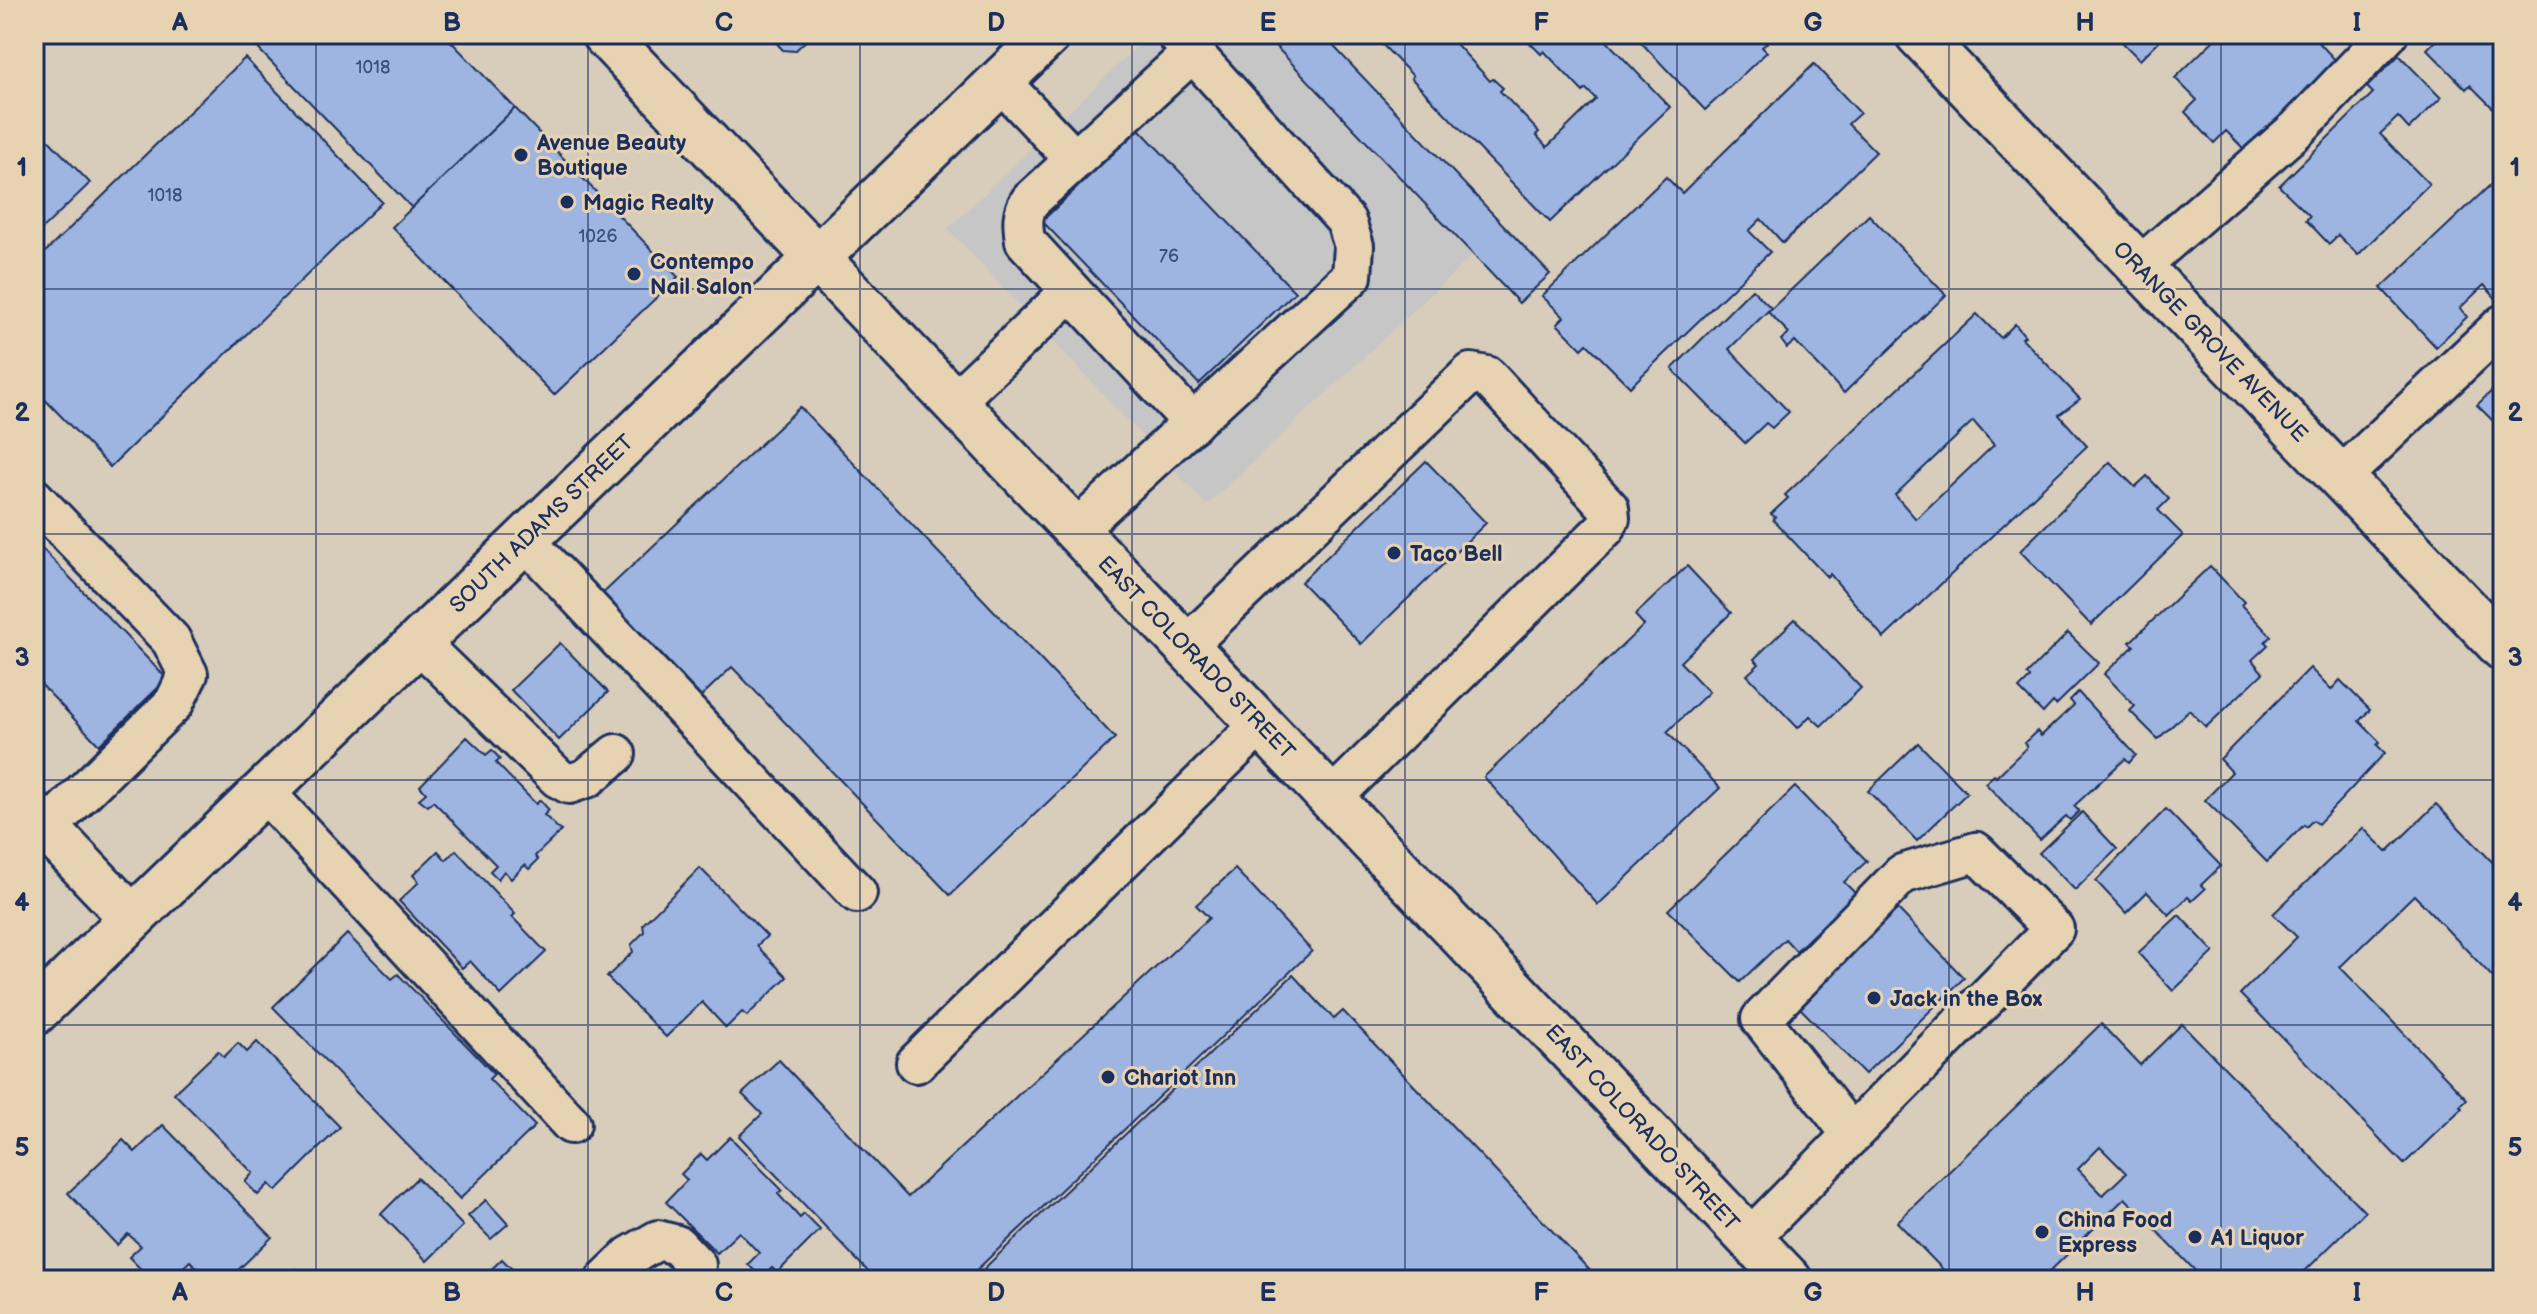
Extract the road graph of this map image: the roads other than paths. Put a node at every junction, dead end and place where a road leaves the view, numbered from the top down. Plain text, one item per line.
1 (604, 34) edge
2 (1049, 34) edge
3 (1918, 34) edge
4 (2388, 34) edge
5 (1185, 43) edge
6 (1000, 81) junction
7 (1075, 160) junction
8 (816, 258) junction
9 (2140, 266) junction
10 (1071, 291) junction
11 (2503, 324) edge
12 (954, 402) junction
13 (1193, 423) junction
14 (2341, 477) junction
15 (34, 498) edge
16 (1076, 530) junction
17 (524, 539) junction
18 (418, 642) junction
19 (1186, 646) junction
20 (2503, 648) edge
21 (1261, 724) junction
22 (616, 754) dead end
23 (263, 790) junction
24 (1332, 798) junction
25 (40, 822) edge
26 (857, 893) dead end
27 (131, 917) junction
28 (34, 1013) edge
29 (916, 1063) dead end
30 (571, 1124) dead end
31 (1852, 1135) junction
32 (1749, 1239) junction
33 (696, 1265) dead end
34 (605, 1280) edge
35 (1789, 1280) edge

1 - 8 street, EAST COLORADO STREET
2 - 6 street, SOUTH ADAMS STREET
3 - 9 street, ORANGE GROVE AVENUE
4 - 9 lane
5 - 7 lane
5 - 13 lane
6 - 7 lane
6 - 8 street, SOUTH ADAMS STREET
7 - 10 lane
8 - 12 street, EAST COLORADO STREET
8 - 17 street, SOUTH ADAMS STREET
9 - 14 street, ORANGE GROVE AVENUE
10 - 12 lane
10 - 13 lane
11 - 14 lane
12 - 16 street, EAST COLORADO STREET
13 - 16 lane
14 - 20 street, ORANGE GROVE AVENUE
15 - 25 lane
16 - 19 street, EAST COLORADO STREET
17 - 18 street, SOUTH ADAMS STREET
17 - 26 lane
18 - 22 lane
18 - 23 street, SOUTH ADAMS STREET
19 - 21 street, EAST COLORADO STREET
19 - 24 lane
21 - 24 street, EAST COLORADO STREET
21 - 29 lane
23 - 27 street, SOUTH ADAMS STREET
23 - 30 lane
24 - 32 street, EAST COLORADO STREET
25 - 27 street
27 - 28 street, SOUTH ADAMS STREET
31 - 31 lane
31 - 32 lane
32 - 35 street, EAST COLORADO STREET
33 - 34 lane

